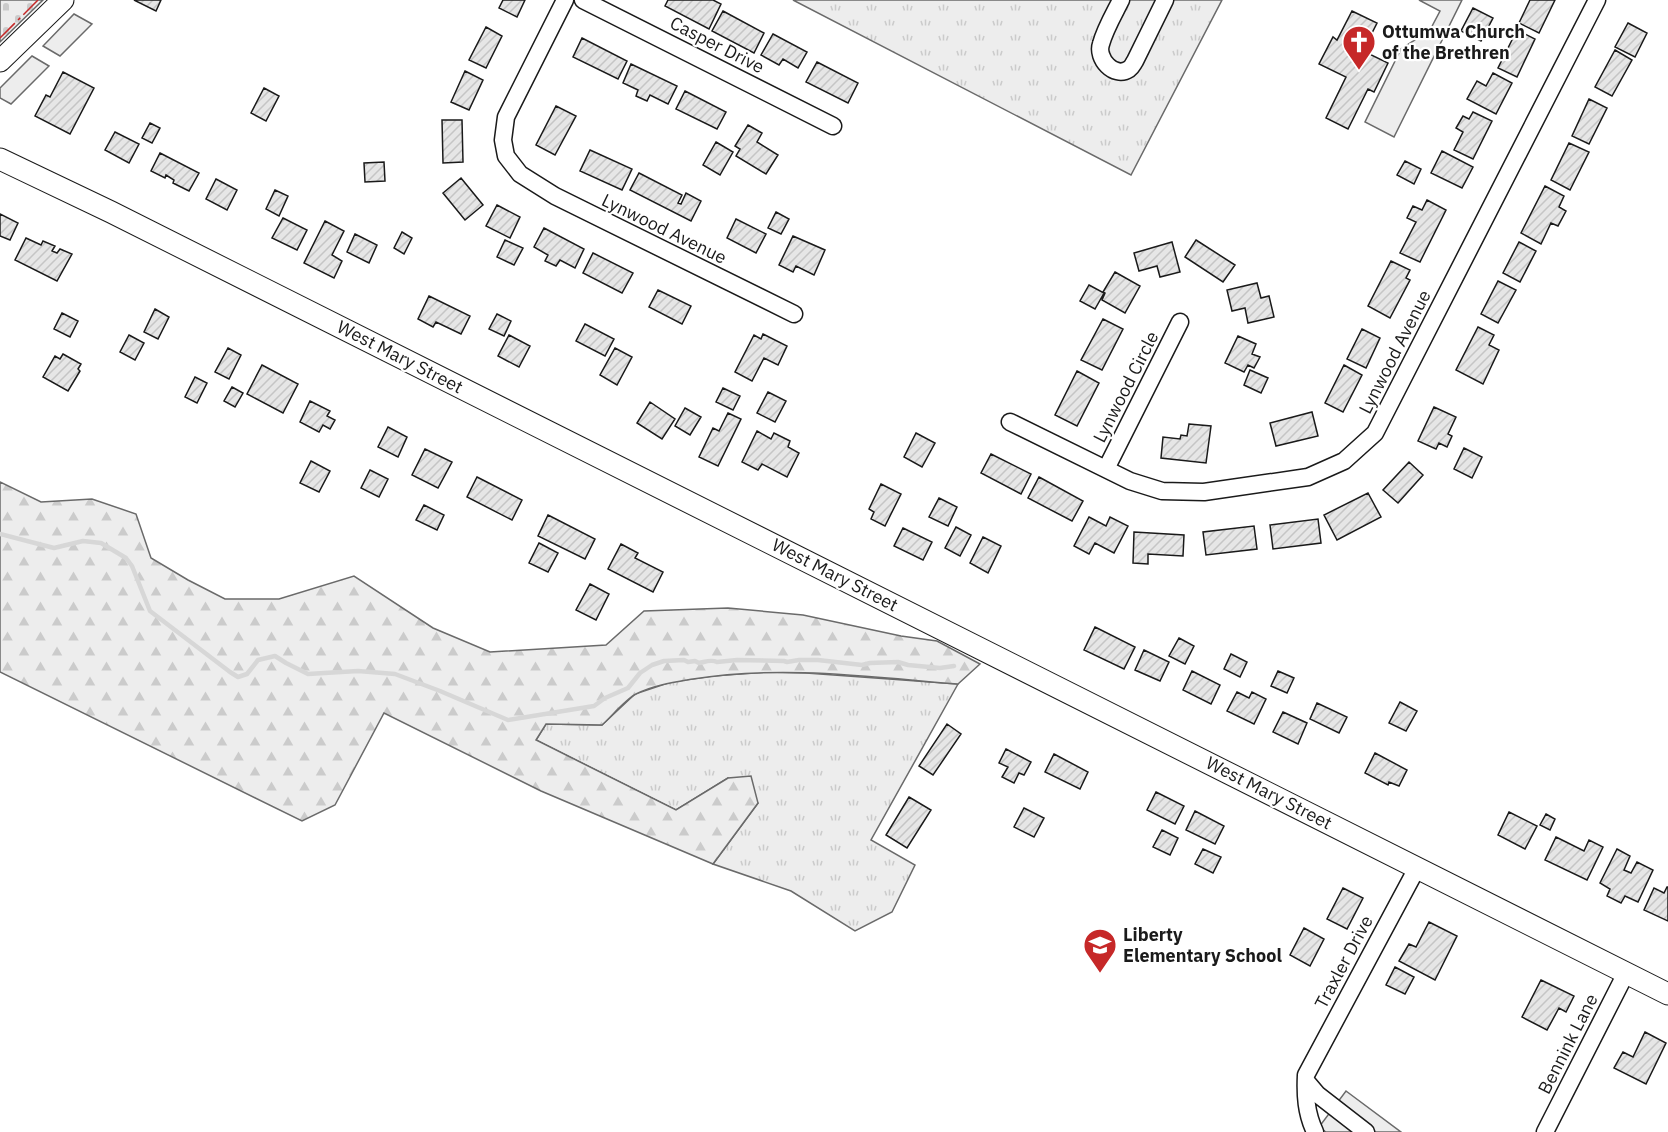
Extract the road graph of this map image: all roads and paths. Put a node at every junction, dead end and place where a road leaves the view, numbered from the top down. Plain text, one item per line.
1 (63, 0) edge
2 (565, 0) edge
3 (583, 0) edge
4 (1121, 0) edge
5 (1165, 0) edge
6 (1596, 0) edge
7 (0, 61) edge
8 (834, 126) dead end
9 (0, 159) edge
10 (794, 314) dead end
11 (1180, 322) dead end
12 (1010, 423) dead end
13 (1106, 469) junction
14 (1417, 868) junction
15 (1626, 973) junction
16 (1668, 994) edge
17 (1306, 1078) junction
18 (1315, 1132) edge
19 (1366, 1132) edge
20 (1545, 1132) edge

1 - 7 main road
2 - 10 street, Lynwood Avenue
3 - 8 street, Casper Drive
4 - 5 street
6 - 13 street, Lynwood Avenue
9 - 14 main road, West Mary Street
11 - 13 street, Lynwood Circle
12 - 13 street, Lynwood Avenue
14 - 15 main road, West Mary Street
14 - 17 street, Traxler Drive
15 - 16 main road, West Mary Street
15 - 20 street, Bennink Lane
17 - 18 street
17 - 19 street

